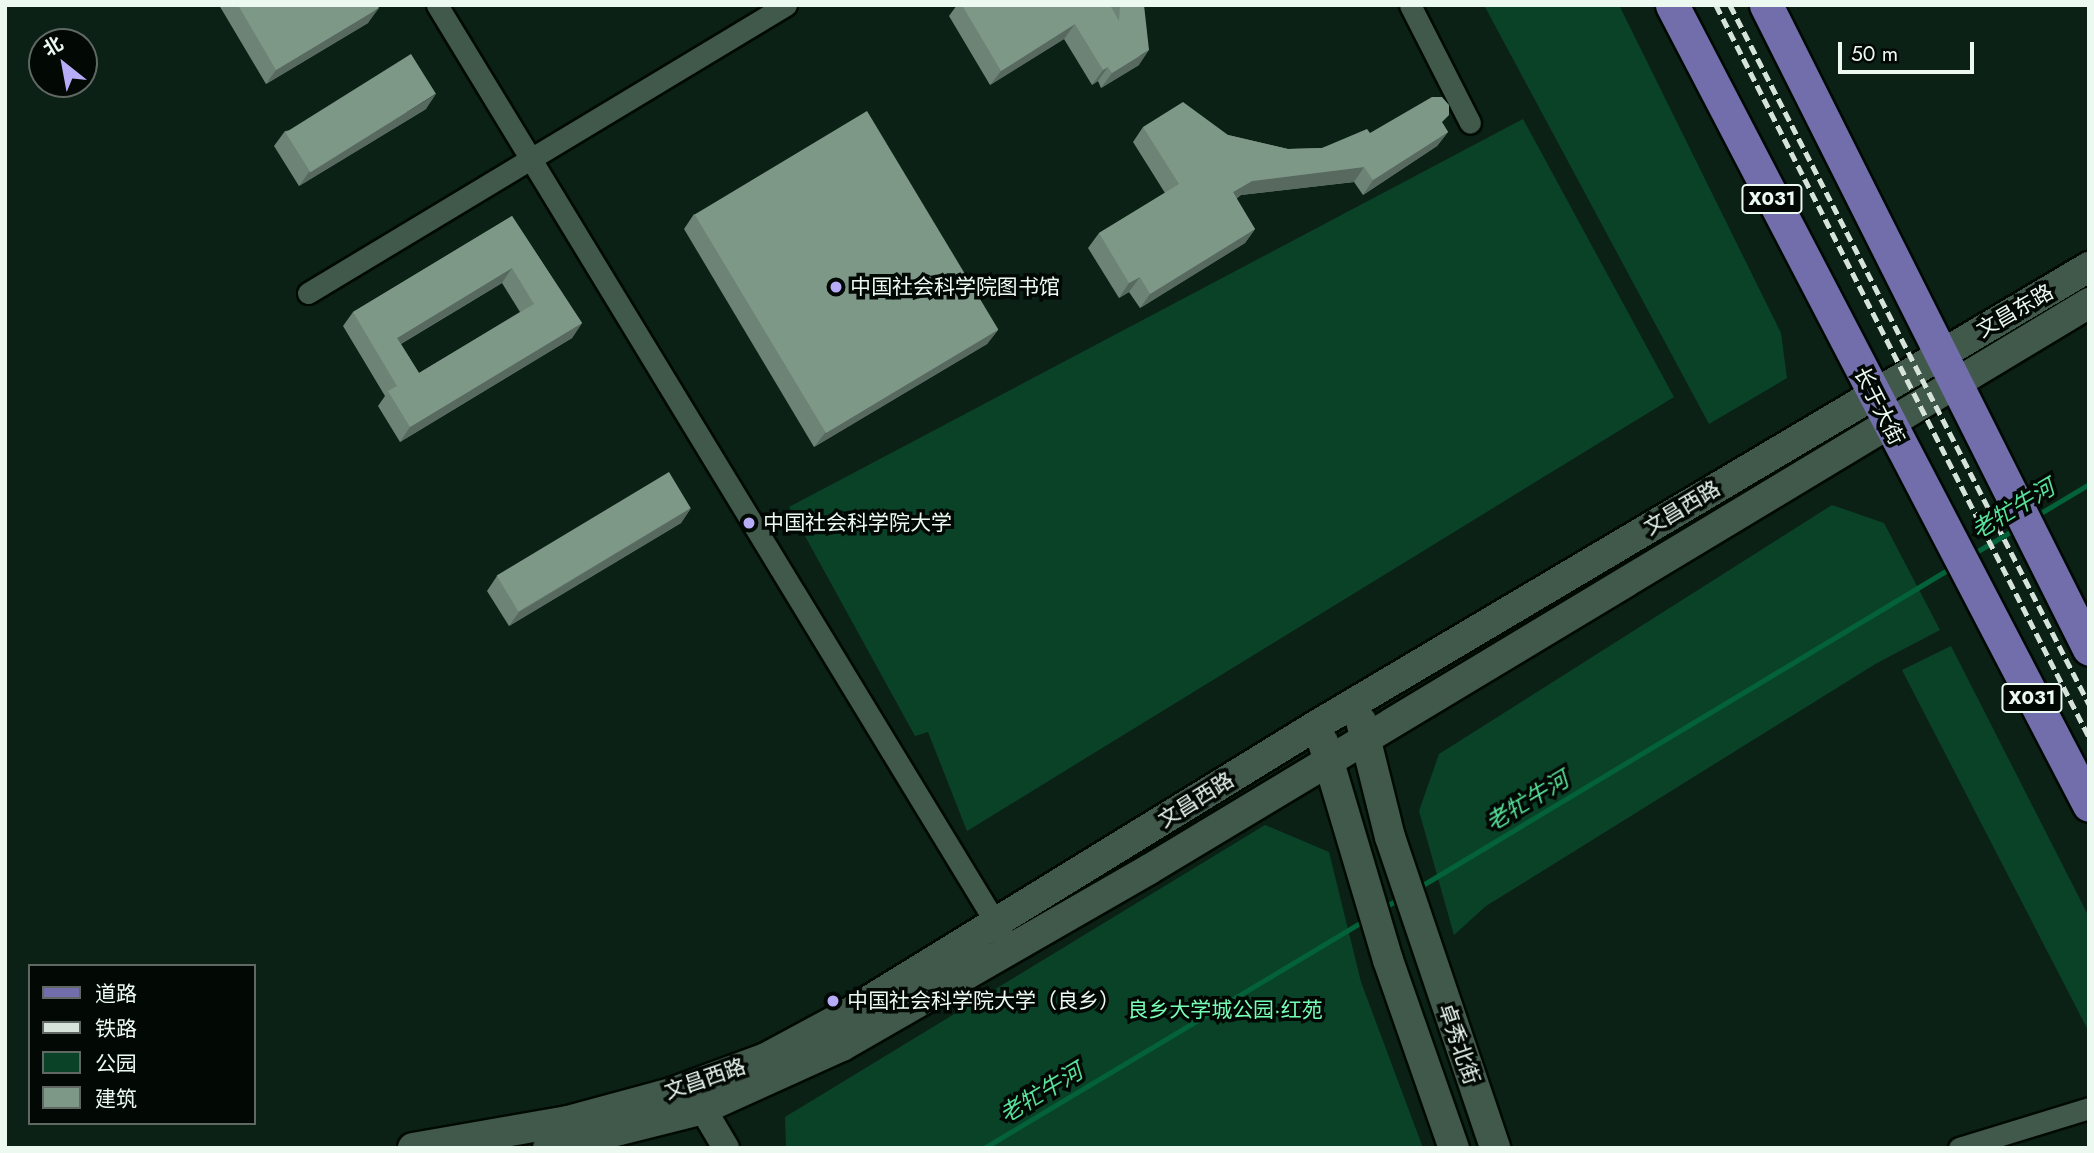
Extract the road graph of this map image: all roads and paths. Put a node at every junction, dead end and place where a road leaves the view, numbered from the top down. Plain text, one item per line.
1 (437, 5) edge
2 (786, 5) edge
3 (1410, 5) edge
4 (1672, 5) edge
5 (1766, 5) edge
6 (1470, 123) dead end
7 (530, 157) junction
8 (2089, 267) edge
9 (308, 293) dead end
10 (2089, 303) edge
11 (1948, 369) junction
12 (1873, 393) junction
13 (1889, 424) junction
14 (2089, 649) edge
15 (1357, 703) junction
16 (1317, 725) junction
17 (1365, 738) junction
18 (1328, 758) junction
19 (2089, 805) edge
20 (996, 924) junction
21 (1013, 950) junction
22 (696, 1098) junction
23 (2089, 1108) edge
24 (413, 1148) edge
25 (548, 1148) edge
26 (726, 1148) edge
27 (1454, 1148) edge
28 (1495, 1148) edge
29 (1959, 1148) edge

1 - 7 street
2 - 7 street
3 - 6 street
4 - 12 main road, 长于大街 / X031
5 - 11 main road
7 - 9 street
7 - 20 street
8 - 11 main road, 文昌东路
10 - 11 main road, 文昌东路
11 - 12 main road, 文昌西路
11 - 13 main road, 文昌西路
11 - 14 main road
12 - 13 main road, 长于大街 / X031
12 - 15 main road, 文昌西路
13 - 17 main road, 文昌西路
13 - 19 main road, 长于大街 / X031
15 - 16 main road, 文昌西路
15 - 17 main road, 卓秀北街
16 - 18 main road, 卓秀北街
16 - 20 main road, 文昌西路
17 - 18 main road, 文昌西路
17 - 28 main road, 卓秀北街
18 - 21 main road, 文昌西路
18 - 27 main road, 卓秀北街
20 - 21 street
20 - 22 main road, 文昌西路
21 - 22 main road, 文昌西路
22 - 24 main road, 文昌西路
22 - 25 main road, 文昌西路
22 - 26 street
23 - 29 street

